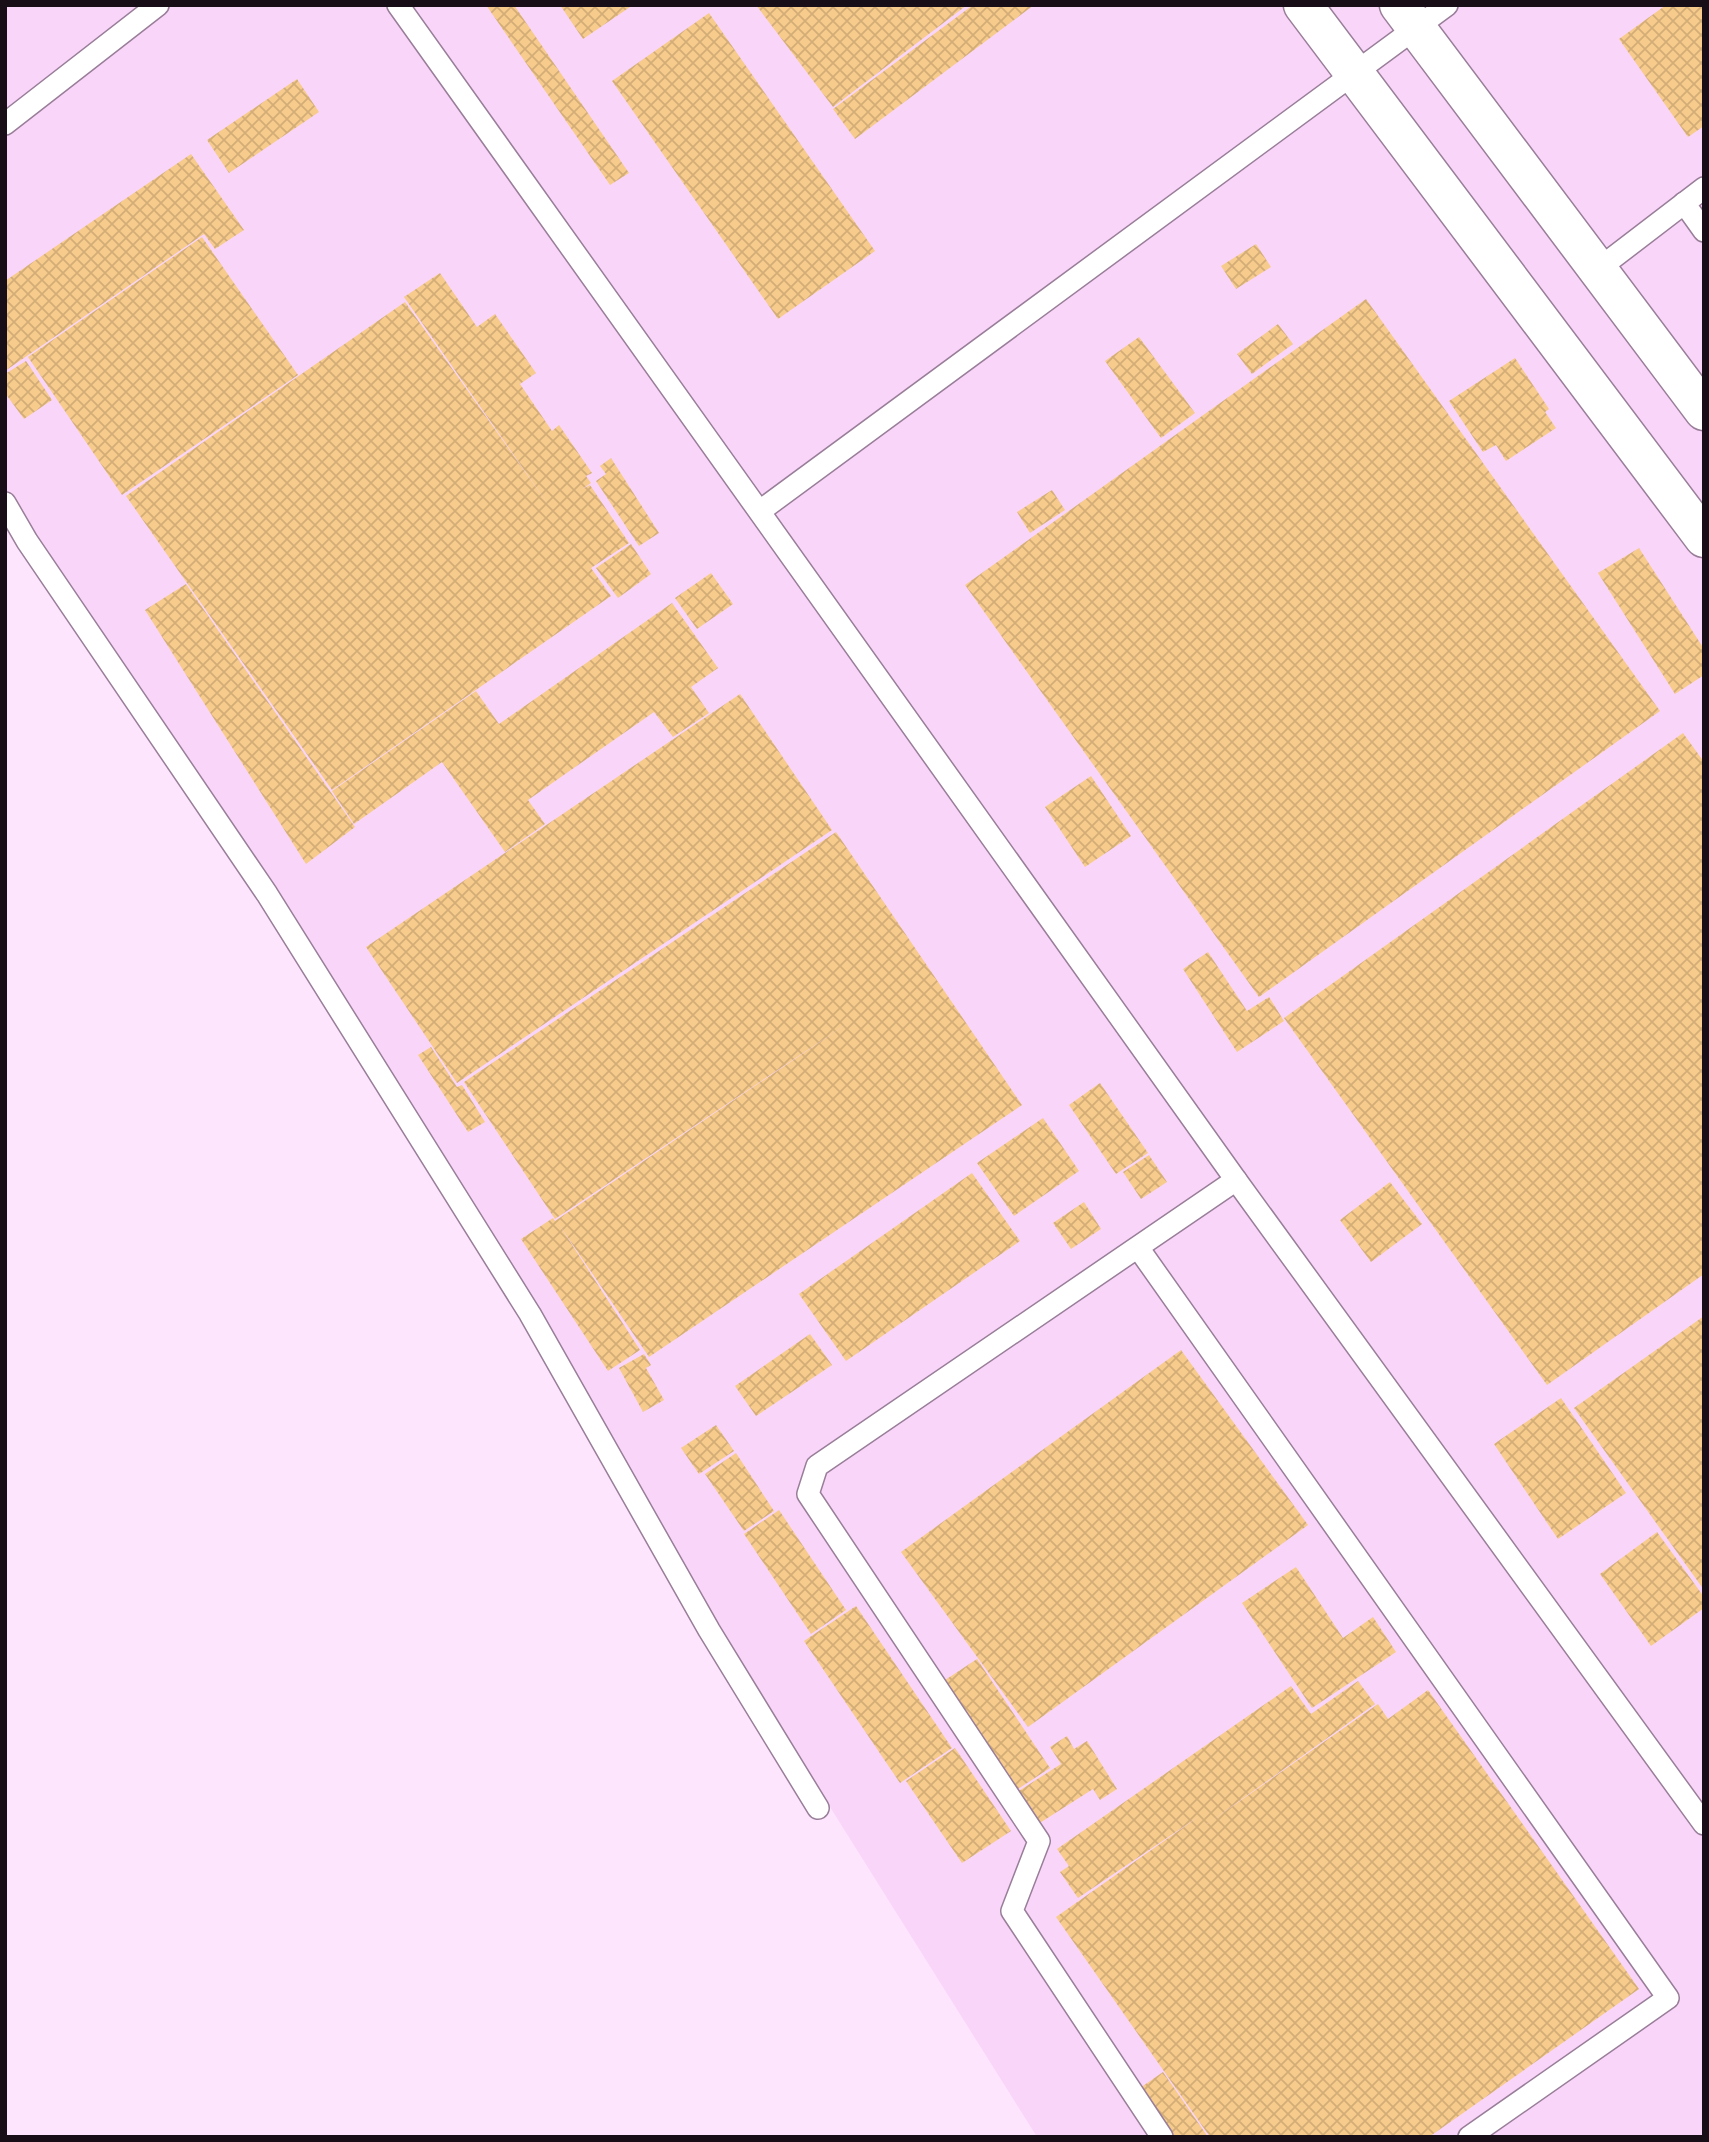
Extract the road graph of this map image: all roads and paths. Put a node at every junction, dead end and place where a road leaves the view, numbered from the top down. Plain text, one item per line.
1 (158, 5) edge
2 (398, 5) edge
3 (1303, 5) edge
4 (1447, 5) edge
5 (1408, 17) edge
6 (1354, 74) junction
7 (5, 124) edge
8 (1704, 188) edge
9 (1684, 204) junction
10 (1704, 231) edge
11 (1597, 270) junction
12 (1704, 411) edge
13 (5, 503) edge
14 (760, 511) junction
15 (1704, 538) edge
16 (1236, 1180) junction
17 (1139, 1249) junction
18 (818, 1808) dead end
19 (1704, 1824) edge
20 (1162, 2137) edge
21 (1469, 2137) edge

1 - 7 lane
2 - 14 lane
3 - 6 street
4 - 5 lane
5 - 6 lane
5 - 11 street
6 - 14 lane
6 - 15 street
8 - 9 lane
9 - 10 lane
9 - 11 lane
11 - 12 street
13 - 18 lane
14 - 16 lane
16 - 17 lane
16 - 19 lane
17 - 20 lane
17 - 21 lane

